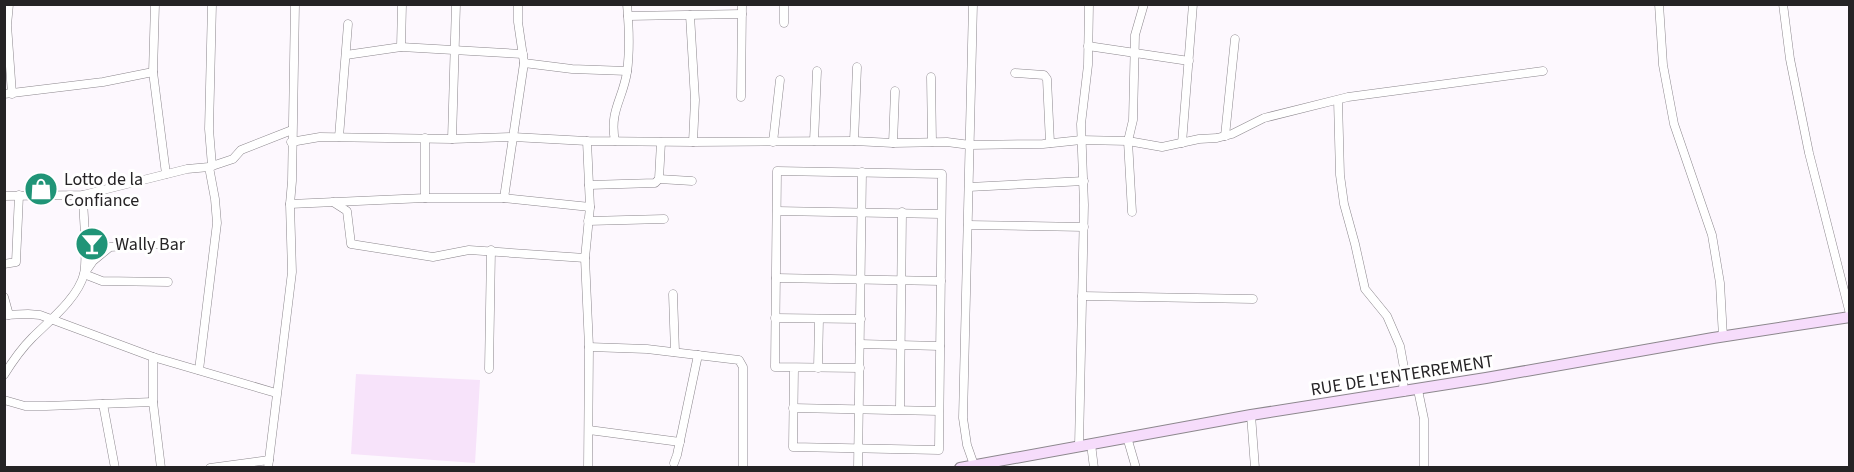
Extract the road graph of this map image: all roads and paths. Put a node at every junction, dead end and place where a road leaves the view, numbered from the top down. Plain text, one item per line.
1 (9, 4) edge
2 (155, 4) edge
3 (212, 4) edge
4 (295, 4) edge
5 (402, 4) edge
6 (456, 4) edge
7 (518, 4) edge
8 (627, 4) edge
9 (742, 4) edge
10 (784, 4) edge
11 (973, 4) edge
12 (1089, 4) edge
13 (1144, 4) edge
14 (1193, 4) edge
15 (1659, 4) edge
16 (1783, 4) edge
17 (742, 14) junction
18 (690, 15) junction
19 (628, 16) junction
20 (784, 23) dead end
21 (348, 24) dead end
22 (6, 37) edge
23 (1234, 39) dead end
24 (1088, 46) junction
25 (401, 47) junction
26 (454, 50) junction
27 (1135, 52) junction
28 (523, 54) junction
29 (346, 55) junction
30 (1189, 61) junction
31 (524, 63) junction
32 (857, 67) dead end
33 (627, 71) junction
34 (1543, 71) dead end
35 (153, 72) junction
36 (817, 72) dead end
37 (1015, 73) dead end
38 (931, 77) dead end
39 (780, 80) dead end
40 (895, 91) dead end
41 (8, 94) edge
42 (741, 97) dead end
43 (1338, 100) junction
44 (292, 130) junction
45 (1225, 136) junction
46 (339, 137) junction
47 (513, 137) junction
48 (425, 138) junction
49 (452, 139) junction
50 (1081, 140) junction
51 (291, 141) junction
52 (587, 141) junction
53 (615, 141) junction
54 (814, 141) junction
55 (854, 141) junction
56 (1128, 141) junction
57 (661, 142) junction
58 (693, 142) junction
59 (773, 142) junction
60 (932, 142) junction
61 (893, 143) junction
62 (1050, 143) junction
63 (1182, 143) junction
64 (970, 145) junction
65 (211, 167) junction
66 (862, 172) junction
67 (166, 174) junction
68 (659, 179) junction
69 (692, 181) dead end
70 (1084, 182) junction
71 (589, 185) junction
72 (969, 187) junction
73 (19, 195) junction
74 (83, 195) junction
75 (4, 196) edge
76 (424, 198) junction
77 (504, 198) junction
78 (333, 202) junction
79 (290, 204) junction
80 (590, 207) junction
81 (777, 211) junction
82 (862, 212) junction
83 (902, 212) junction
84 (1132, 212) dead end
85 (941, 214) junction
86 (664, 219) dead end
87 (588, 221) junction
88 (968, 225) junction
89 (1084, 227) junction
90 (160, 244) dead end
91 (491, 250) junction
92 (585, 258) junction
93 (4, 264) edge
94 (84, 274) junction
95 (776, 278) junction
96 (861, 279) junction
97 (901, 280) junction
98 (941, 281) junction
99 (168, 282) dead end
100 (673, 294) dead end
101 (1082, 296) junction
102 (4, 297) edge
103 (1253, 299) dead end
104 (7, 315) edge
105 (1850, 316) edge
106 (776, 318) junction
107 (819, 319) junction
108 (861, 319) junction
109 (52, 320) junction
110 (1723, 337) junction
111 (860, 344) junction
112 (900, 345) junction
113 (940, 346) junction
114 (589, 347) junction
115 (675, 352) junction
116 (698, 355) junction
117 (153, 357) junction
118 (8, 363) edge
119 (794, 368) junction
120 (818, 368) junction
121 (860, 368) junction
122 (489, 369) dead end
123 (199, 370) junction
124 (4, 375) edge
125 (1418, 390) junction
126 (1403, 392) junction
127 (276, 393) junction
128 (4, 400) edge
129 (153, 402) junction
130 (103, 404) junction
131 (794, 408) junction
132 (860, 409) junction
133 (900, 409) junction
134 (939, 411) junction
135 (1251, 415) junction
136 (589, 430) junction
137 (1127, 437) junction
138 (680, 442) junction
139 (1085, 445) junction
140 (859, 448) junction
141 (674, 463) dead end
142 (269, 464) edge
143 (974, 465) junction
144 (115, 468) edge
145 (161, 468) edge
146 (210, 468) edge
147 (588, 468) edge
148 (743, 468) edge
149 (858, 468) edge
150 (960, 468) edge
151 (1094, 468) edge
152 (1136, 468) edge
153 (1255, 468) edge
154 (1424, 468) edge

1 - 22 street
2 - 35 street
3 - 65 street
4 - 44 street
5 - 25 street
6 - 26 street
7 - 28 street
8 - 19 street
9 - 17 street
10 - 20 street
11 - 64 street
12 - 24 street
13 - 27 street
14 - 30 street
15 - 110 street
16 - 105 street
17 - 18 street
17 - 42 street
18 - 19 street
18 - 58 street
19 - 33 street
21 - 29 street
22 - 41 street
23 - 45 street
24 - 27 street
24 - 50 street
25 - 26 street
25 - 29 street
26 - 28 street
26 - 49 street
27 - 30 street
27 - 56 street
28 - 31 street
29 - 46 street
30 - 63 street
31 - 33 street
31 - 47 street
32 - 55 street
33 - 53 street
34 - 43 street
35 - 41 street
35 - 67 street
36 - 54 street
37 - 62 street
38 - 60 street
39 - 59 street
40 - 61 street
43 - 45 street
43 - 126 street
44 - 51 street
44 - 65 street
45 - 63 street
46 - 48 street
46 - 51 street
47 - 49 street
47 - 52 street
47 - 77 street
48 - 49 street
48 - 76 street
50 - 56 street
50 - 62 street
50 - 70 street
51 - 79 street
52 - 53 street
52 - 71 street
53 - 57 street
54 - 55 street
54 - 59 street
55 - 61 street
56 - 63 street
56 - 84 street
57 - 58 street
57 - 68 street
58 - 59 street
60 - 61 street
60 - 64 street
62 - 64 street
64 - 72 street
65 - 67 street
65 - 123 street
66 - 81 street
66 - 82 street
66 - 85 street
67 - 74 street
68 - 69 street
68 - 71 street
70 - 72 street
70 - 89 street
71 - 80 street
72 - 88 street
73 - 74 street
73 - 75 street
73 - 93 street
74 - 94 street
76 - 77 street
76 - 78 street
77 - 80 street
78 - 79 street
78 - 91 street
79 - 127 street
80 - 87 street
81 - 82 street
81 - 95 street
82 - 83 street
82 - 96 street
83 - 85 street
83 - 97 street
85 - 98 street
86 - 87 street
87 - 92 street
88 - 89 street
88 - 143 street
89 - 101 street
90 - 94 street
91 - 92 street
91 - 122 street
92 - 114 street
94 - 99 street
94 - 109 street
95 - 96 street
95 - 106 street
96 - 97 street
96 - 108 street
97 - 98 street
97 - 112 street
98 - 113 street
100 - 115 street
101 - 103 street
101 - 139 street
102 - 104 street
104 - 109 street
105 - 110 street, RUE DE L'ENTERREMENT
106 - 107 street
106 - 119 street
107 - 108 street
107 - 120 street
108 - 111 street
109 - 117 street
109 - 118 street
110 - 125 street, RUE DE L'ENTERREMENT
111 - 112 street
111 - 121 street
112 - 113 street
112 - 133 street
113 - 134 street
114 - 115 street
114 - 136 street
115 - 116 street
116 - 138 street
116 - 148 street
117 - 123 street
117 - 129 street
118 - 124 street
119 - 120 street
119 - 131 street
120 - 121 street
121 - 132 street
123 - 127 street
125 - 126 street, RUE DE L'ENTERREMENT
125 - 154 street
126 - 135 street, RUE DE L'ENTERREMENT
127 - 142 street
128 - 130 street
129 - 130 street
129 - 145 street
130 - 144 street
131 - 132 street
131 - 140 street
132 - 133 street
132 - 140 street
133 - 134 street
134 - 140 street
135 - 137 street, RUE DE L'ENTERREMENT
135 - 153 street
136 - 138 street
136 - 147 street
137 - 139 street, RUE DE L'ENTERREMENT
137 - 152 street
138 - 141 street
139 - 143 street, RUE DE L'ENTERREMENT
139 - 151 street
140 - 149 street
142 - 146 street
143 - 150 street, RUE DE L'ENTERREMENT

